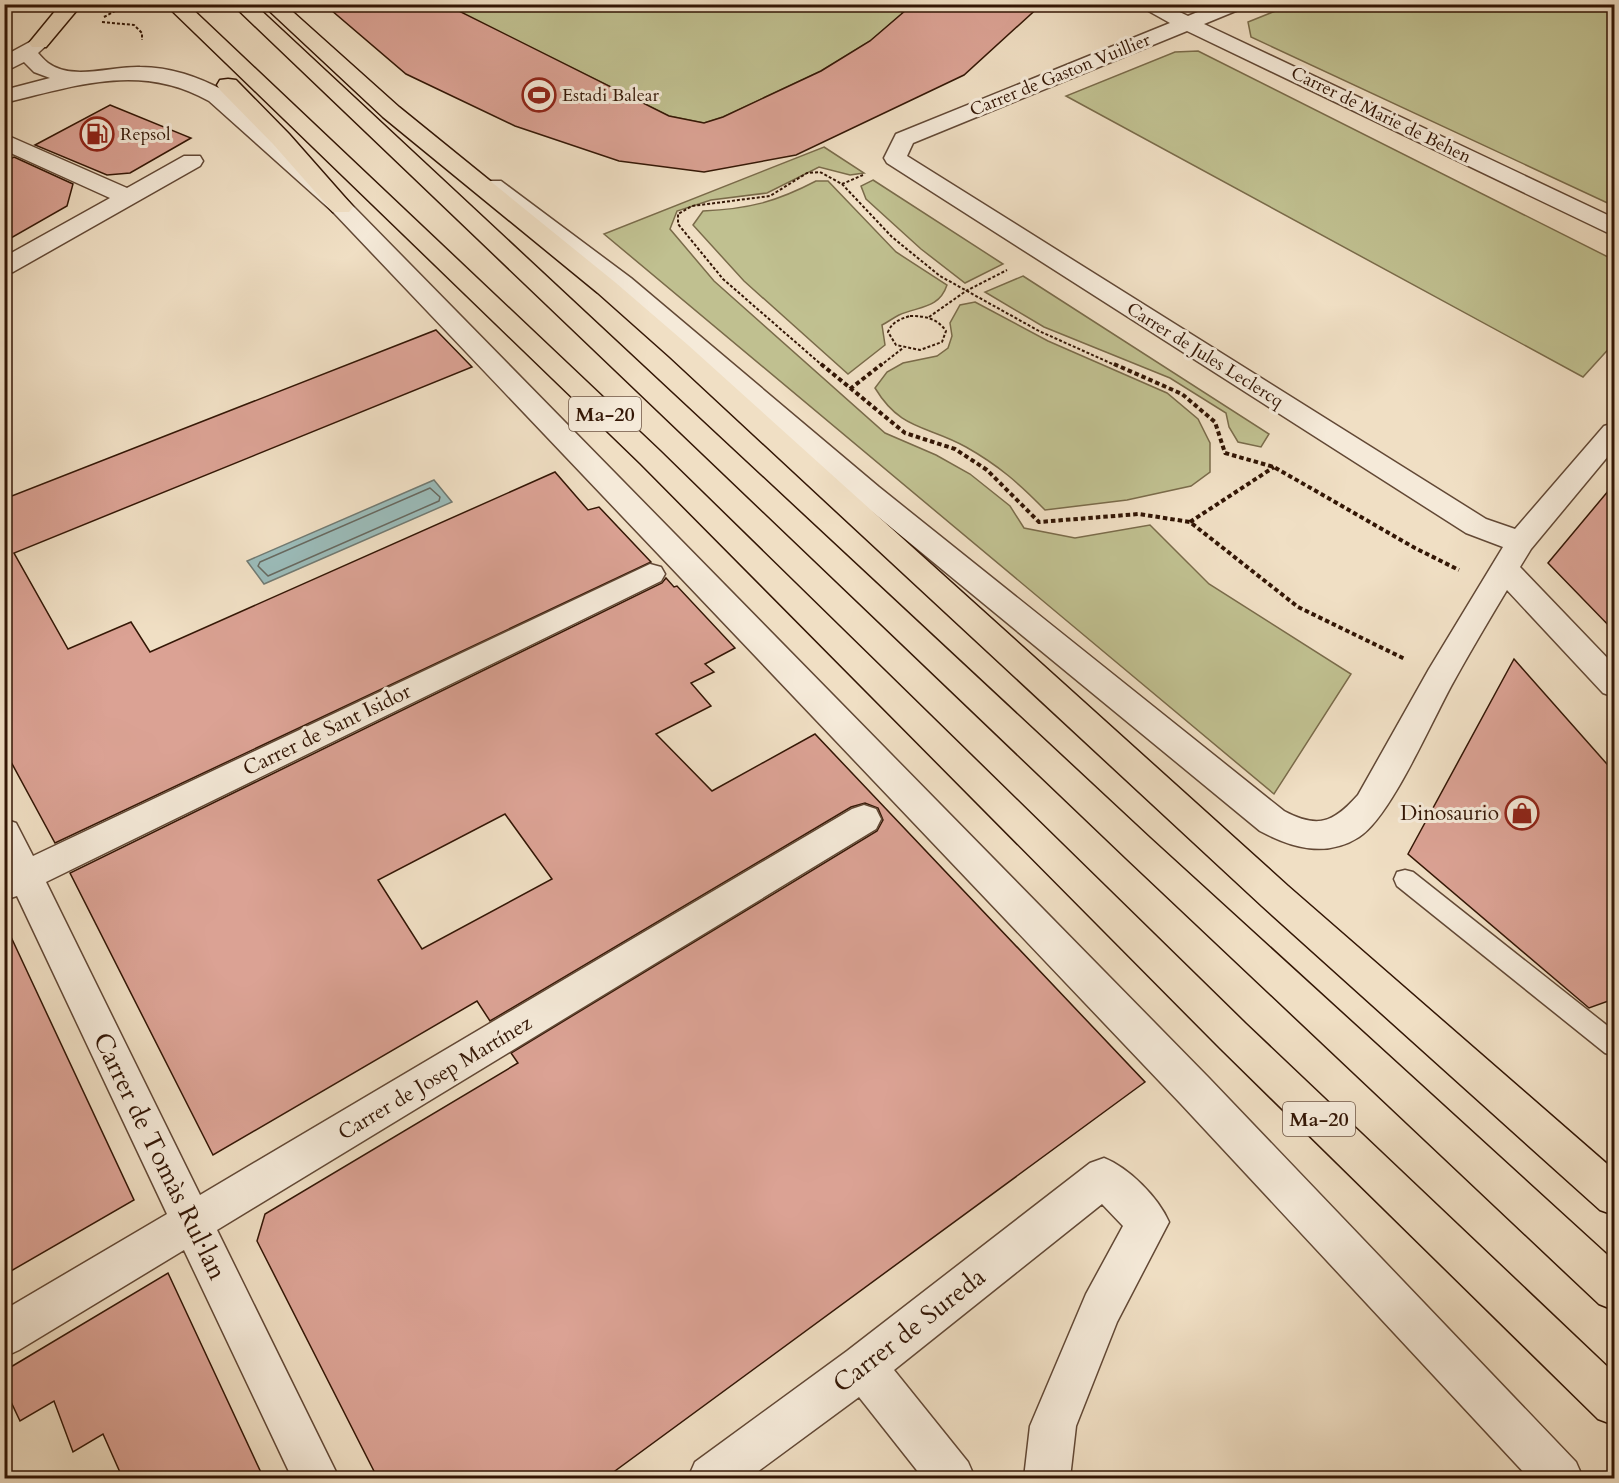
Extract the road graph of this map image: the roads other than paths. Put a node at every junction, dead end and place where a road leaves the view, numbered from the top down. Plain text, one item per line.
1 (72, 4) edge
2 (242, 4) edge
3 (272, 4) edge
4 (1146, 4) edge
5 (1236, 4) edge
6 (164, 7) edge
7 (1188, 23) junction
8 (36, 50) junction
9 (4, 66) edge
10 (4, 77) edge
11 (75, 79) junction
12 (4, 97) edge
13 (4, 141) edge
14 (428, 143) junction
15 (895, 159) joint
16 (192, 161) dead end
17 (125, 196) junction
18 (341, 207) junction
19 (1614, 227) edge
20 (4, 267) edge
21 (1614, 432) edge
22 (1520, 542) junction
23 (650, 574) dead end
24 (1498, 578) junction
25 (1614, 685) edge
26 (864, 819) dead end
27 (4, 833) edge
28 (1405, 879) dead end
29 (15, 881) edge
30 (1614, 1045) edge
31 (1614, 1196) edge
32 (192, 1223) junction
33 (1614, 1289) edge
34 (4, 1335) edge
35 (864, 1367) junction
36 (1614, 1403) edge
37 (1519, 1434) junction
38 (316, 1479) edge
39 (711, 1479) edge
40 (952, 1479) edge
41 (1047, 1479) edge
42 (1541, 1479) edge
43 (1560, 1479) edge

1 - 8 main road
2 - 33 main road, Ma-20
3 - 14 main road
4 - 7 street, Carrer de Marie de Behen
5 - 7 street, Carrer de Gaston Vuillier
6 - 18 main road
6 - 36 main road, Ma-20
7 - 15 street, Carrer de Gaston Vuillier
7 - 19 street, Carrer de Marie de Behen
8 - 9 street
8 - 10 street
8 - 11 street
11 - 12 street
11 - 18 street
13 - 17 street
14 - 24 street
14 - 31 main road
15 - 22 street, Carrer de Jules Leclercq
16 - 17 street
17 - 20 street
18 - 37 street
21 - 22 street
22 - 24 street
23 - 29 street, Carrer de Sant Isidor
24 - 25 street
26 - 32 street, Carrer de Josep Martínez
27 - 29 street, Carrer de Tomàs Rul·lan
28 - 30 lane
29 - 32 street, Carrer de Tomàs Rul·lan
32 - 34 street, Carrer de Josep Martínez
32 - 38 street, Carrer de Tomàs Rul·lan
35 - 39 street, Carrer de Sureda
35 - 40 street
35 - 41 street, Carrer de Sureda
37 - 42 street
37 - 43 street

